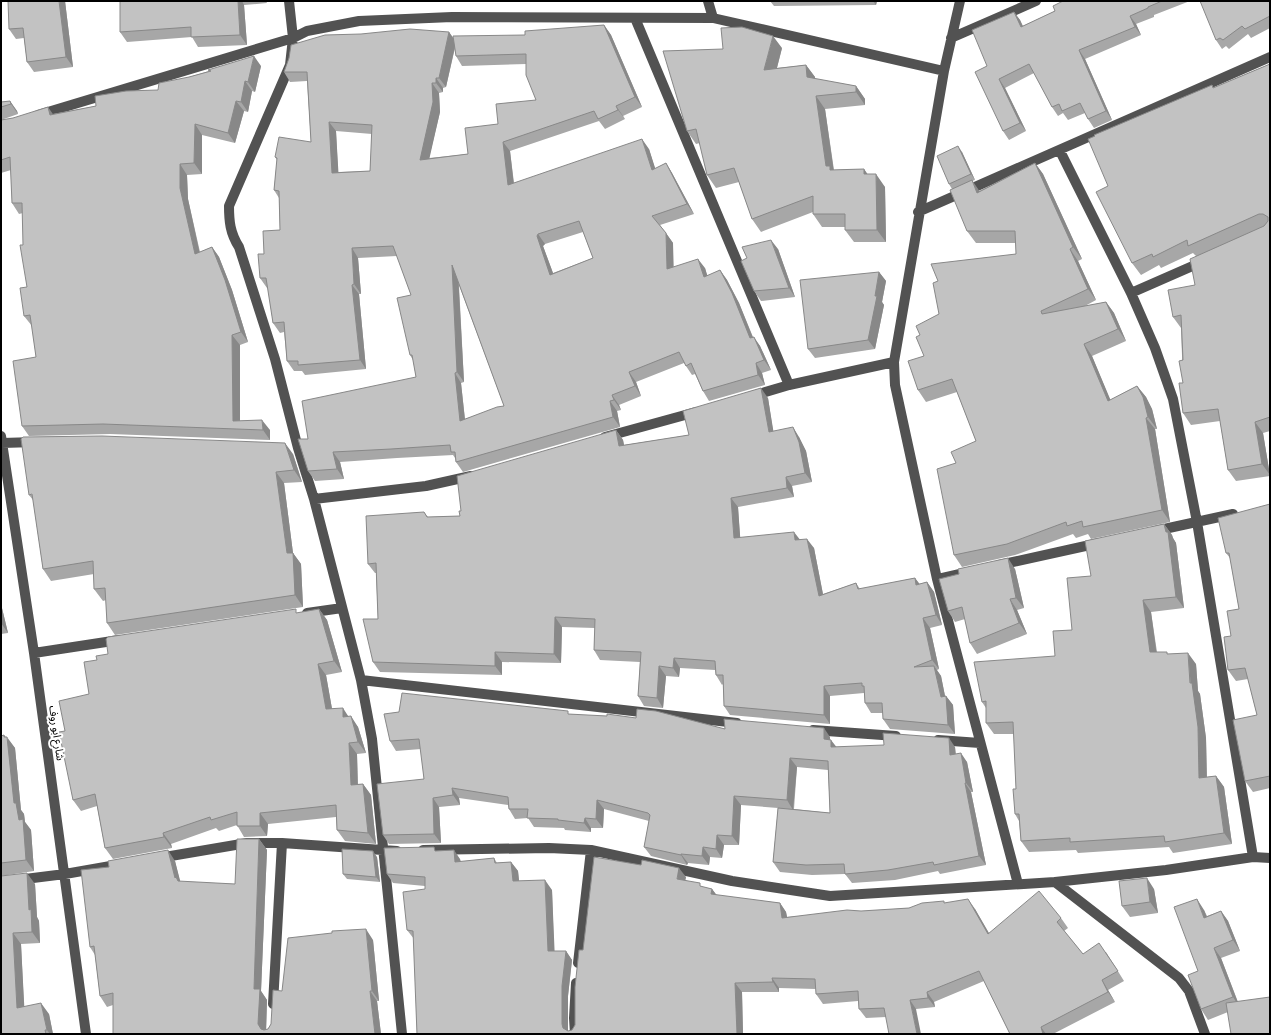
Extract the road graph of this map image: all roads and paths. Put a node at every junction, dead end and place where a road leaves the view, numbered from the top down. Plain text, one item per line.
1 (289, 1) edge
2 (708, 1) edge
3 (960, 1) edge
4 (1036, 1) edge
5 (635, 18) junction
6 (713, 18) junction
7 (293, 38) junction
8 (951, 38) junction
9 (1270, 57) edge
10 (944, 71) junction
11 (31, 117) edge
12 (1060, 151) junction
13 (918, 212) junction
14 (1212, 258) edge
15 (1131, 293) junction
16 (894, 362) junction
17 (789, 385) junction
18 (743, 398) edge
19 (704, 409) edge
20 (2, 440) edge
21 (597, 440) edge
22 (42, 442) edge
23 (482, 472) edge
24 (314, 499) junction
25 (1241, 513) edge
26 (1197, 522) junction
27 (1144, 533) edge
28 (1106, 541) edge
29 (936, 579) junction
30 (342, 608) junction
31 (296, 615) edge
32 (133, 638) edge
33 (34, 653) junction
34 (361, 680) junction
35 (746, 724) edge
36 (801, 729) edge
37 (910, 738) edge
38 (926, 739) edge
39 (980, 743) junction
40 (282, 844) junction
41 (591, 850) junction
42 (383, 851) junction
43 (1253, 857) junction
44 (1270, 858) edge
45 (152, 859) edge
46 (136, 862) edge
47 (65, 874) junction
48 (1, 882) edge
49 (1055, 882) junction
50 (1018, 884) junction
51 (273, 1018) edge
52 (86, 1034) edge
53 (402, 1034) edge
54 (575, 1034) edge
55 (1205, 1034) edge

1 - 7 street
2 - 6 street
3 - 8 street
4 - 8 street
5 - 6 street
5 - 7 street
5 - 17 street
6 - 10 street
7 - 11 street
7 - 24 street
8 - 10 street
9 - 12 street
10 - 13 street
12 - 13 street
12 - 15 street
13 - 16 street
14 - 15 street
15 - 26 street
16 - 17 street
16 - 29 street
17 - 18 street
19 - 21 street
20 - 22 street
20 - 33 street, شارع ابو روف
23 - 24 street
24 - 30 street
25 - 26 street
26 - 27 street
26 - 43 street
28 - 29 street
29 - 39 street
30 - 31 street
30 - 34 street
32 - 33 street
33 - 47 street, شارع ابو روف
34 - 35 street
34 - 42 street
36 - 37 street
38 - 39 street
39 - 50 street
40 - 42 street
40 - 45 street
40 - 51 street
41 - 42 street
41 - 50 street
41 - 54 street
42 - 53 street
43 - 44 street
43 - 49 street
46 - 47 street
47 - 48 street
47 - 52 street, شارع ابو روف
49 - 50 street
49 - 55 street

